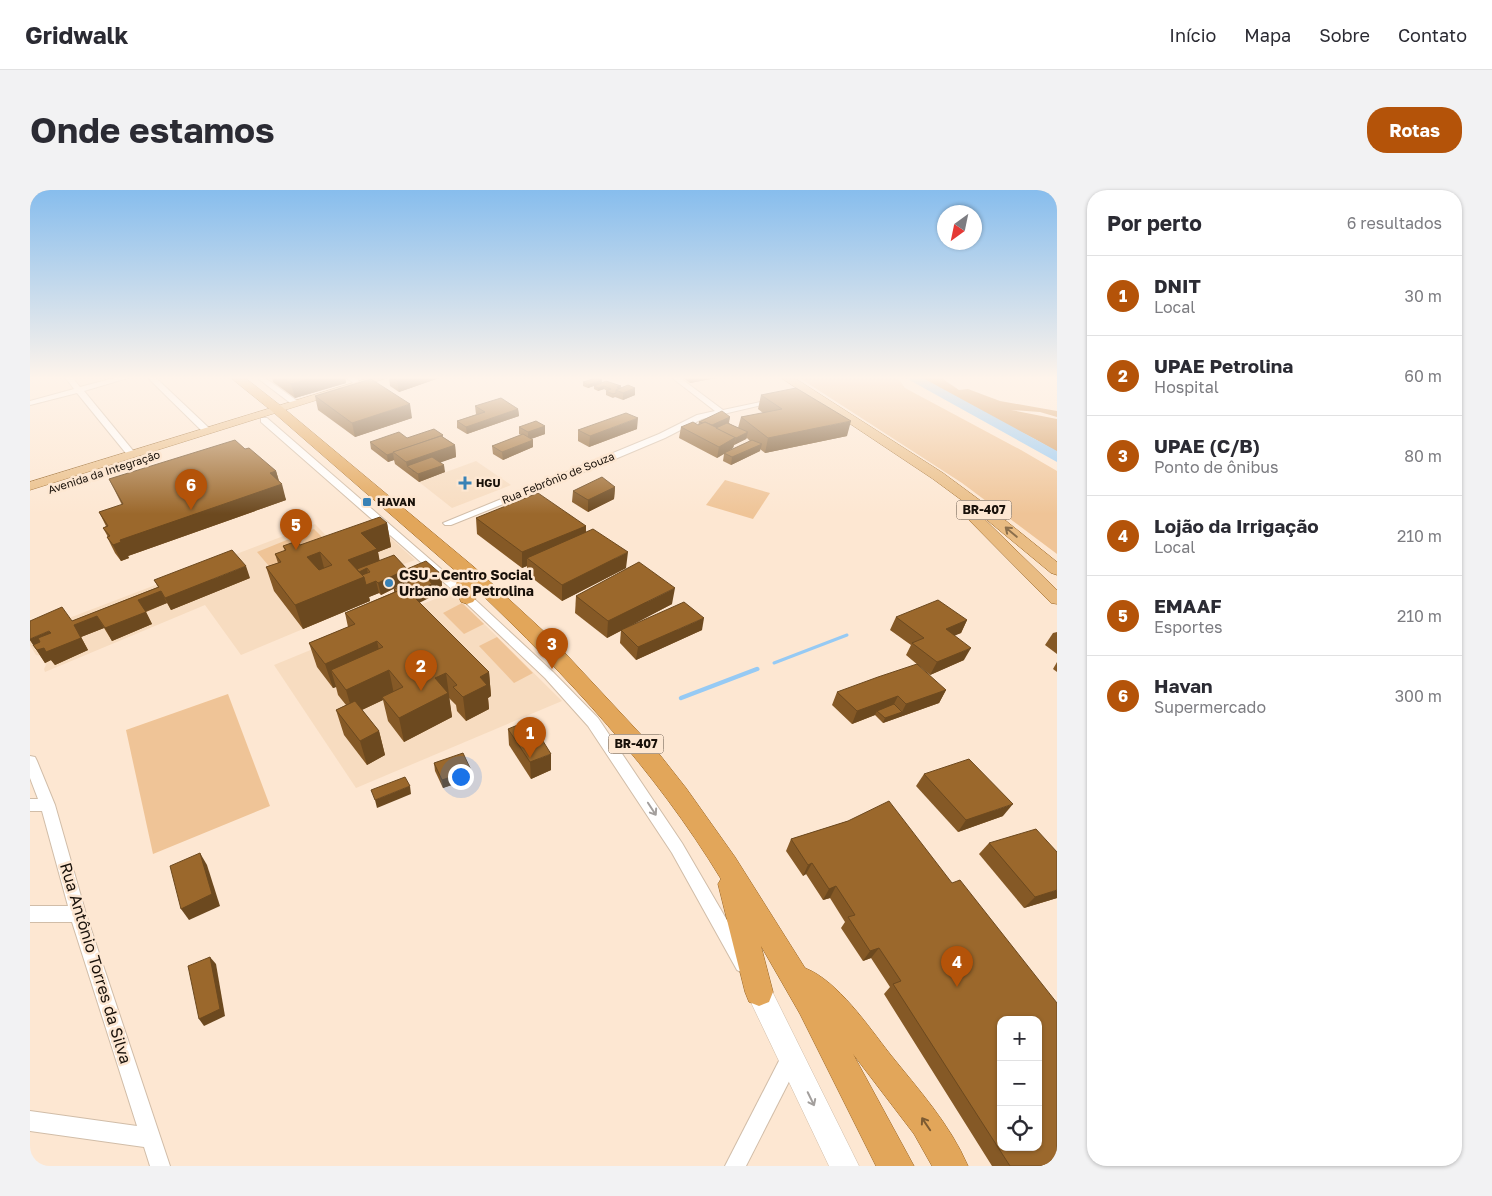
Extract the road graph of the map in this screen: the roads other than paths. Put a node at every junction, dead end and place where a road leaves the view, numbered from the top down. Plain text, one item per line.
1 (106, 423) edge
2 (199, 423) edge
3 (240, 423) edge
4 (248, 423) edge
5 (290, 423) edge
6 (292, 423) edge
7 (689, 423) edge
8 (855, 423) edge
9 (208, 431) junction
10 (132, 455) junction
11 (915, 462) junction
12 (30, 486) edge
13 (30, 495) edge
14 (448, 523) dead end
15 (1054, 566) edge
16 (468, 571) junction
17 (1033, 573) junction
18 (467, 598) junction
19 (1057, 599) edge
20 (30, 761) edge
21 (48, 804) junction
22 (30, 805) edge
23 (726, 865) junction
24 (30, 914) edge
25 (78, 914) junction
26 (788, 965) junction
27 (759, 992) junction
28 (791, 1058) junction
29 (30, 1121) edge
30 (151, 1138) junction
31 (892, 1162) edge
32 (160, 1166) edge
33 (735, 1166) edge
34 (844, 1166) edge
35 (951, 1166) edge

1 - 10 street
2 - 9 street
3 - 9 main road, Avenida da Integração
4 - 13 main road, Avenida da Integração
5 - 18 street
6 - 16 highway, BR-407
7 - 14 street, Rua Febrônio de Souza
8 - 11 main road, BR-407
9 - 10 main road, Avenida da Integração
10 - 12 main road, Avenida da Integração
15 -> 11 main road, BR-407
11 - 17 main road, BR-407
15 - 17 main road
16 - 18 highway
16 - 23 highway, BR-407
17 - 19 main road, BR-407
18 -> 27 street
20 - 21 street, Rua Antônio Torres da Silva
21 - 22 street
21 - 25 street, Rua Antônio Torres da Silva
23 - 26 highway, BR-407
23 - 27 highway
24 - 25 street
25 - 30 street, Rua Antônio Torres da Silva
26 - 31 highway, BR-407
35 -> 26 highway, BR-407
27 - 28 main road
28 - 33 street
28 -> 34 main road
29 - 30 street
30 - 32 street, Rua Antônio Torres da Silva

